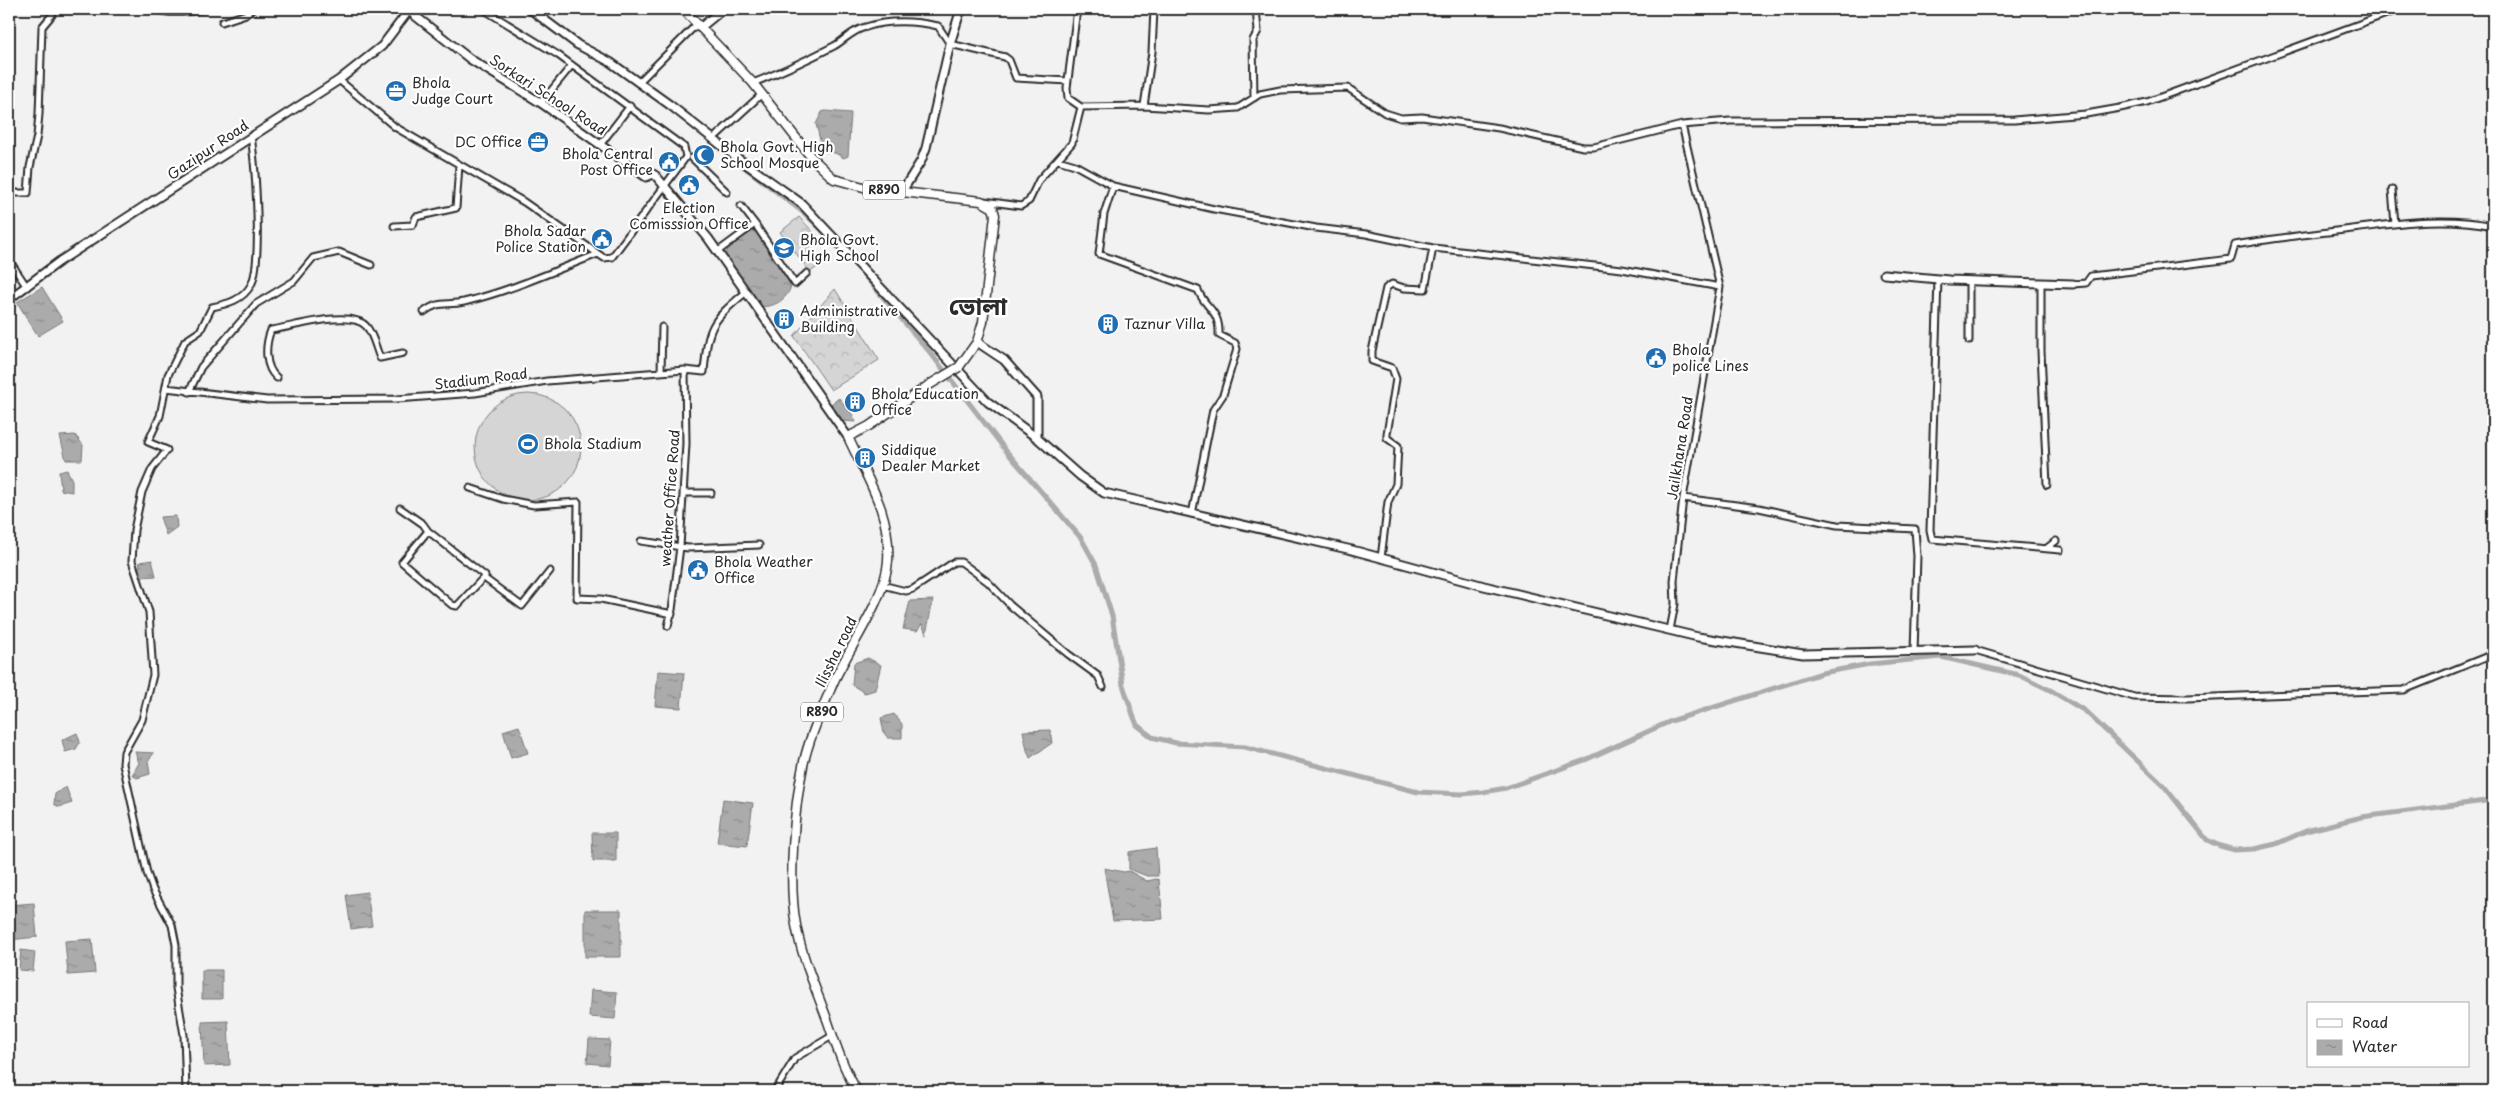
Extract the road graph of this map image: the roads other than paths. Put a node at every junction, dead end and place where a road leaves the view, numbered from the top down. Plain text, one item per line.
1 (54, 9) edge
2 (156, 9) edge
3 (204, 9) edge
4 (240, 9) edge
5 (252, 9) edge
6 (483, 9) edge
7 (530, 9) edge
8 (683, 9) edge
9 (723, 9) edge
10 (961, 9) edge
11 (1077, 9) edge
12 (1154, 9) edge
13 (1256, 9) edge
14 (2400, 9) edge
15 (410, 10) edge
16 (243, 15) junction
17 (222, 22) dead end
18 (698, 26) junction
19 (950, 44) junction
20 (572, 65) junction
21 (339, 80) junction
22 (1068, 81) junction
23 (638, 82) junction
24 (753, 83) junction
25 (762, 94) junction
26 (1254, 98) junction
27 (541, 103) junction
28 (630, 106) junction
29 (1144, 106) junction
30 (1081, 108) junction
31 (1682, 125) junction
32 (251, 135) junction
33 (714, 138) junction
34 (600, 144) junction
35 (692, 158) dead end
36 (1058, 160) junction
37 (459, 164) junction
38 (664, 186) junction
39 (1113, 186) junction
40 (2392, 190) dead end
41 (727, 192) dead end
42 (901, 192) junction
43 (9, 194) edge
44 (981, 201) junction
45 (741, 206) dead end
46 (755, 224) junction
47 (2395, 224) junction
48 (394, 226) dead end
49 (2493, 226) edge
50 (1433, 248) junction
51 (717, 252) junction
52 (598, 254) junction
53 (9, 260) edge
54 (372, 265) dead end
55 (807, 273) dead end
56 (1884, 274) dead end
57 (1938, 279) junction
58 (1969, 281) junction
59 (2040, 283) junction
60 (2073, 284) joint
61 (1720, 286) junction
62 (27, 287) junction
63 (745, 293) junction
64 (9, 299) edge
65 (424, 312) dead end
66 (662, 327) dead end
67 (977, 342) junction
68 (1969, 342) dead end
69 (403, 353) dead end
70 (685, 370) junction
71 (661, 372) junction
72 (277, 378) dead end
73 (166, 388) junction
74 (188, 392) junction
75 (848, 437) junction
76 (1037, 438) junction
77 (2047, 485) dead end
78 (470, 488) dead end
79 (683, 493) junction
80 (711, 493) dead end
81 (1683, 498) junction
82 (400, 508) dead end
83 (1192, 514) junction
84 (428, 531) junction
85 (641, 541) dead end
86 (2056, 541) dead end
87 (759, 545) dead end
88 (680, 547) junction
89 (2046, 548) junction
90 (2060, 550) dead end
91 (1381, 558) junction
92 (550, 571) dead end
93 (484, 578) junction
94 (882, 585) junction
95 (672, 614) junction
96 (668, 626) dead end
97 (1670, 630) junction
98 (1975, 650) joint
99 (1914, 652) junction
100 (2493, 654) edge
101 (1103, 687) dead end
102 (832, 1036) junction
103 (186, 1091) edge
104 (776, 1091) edge
105 (857, 1091) edge

1 - 43 street
2 - 3 street
4 - 16 street
5 - 16 street
6 - 20 street
7 - 23 street
8 - 18 main road, R890
9 - 18 street
10 - 19 street
11 - 22 street
12 - 29 street
13 - 26 street
14 - 31 street
15 - 21 street, Gazipur Road
15 - 27 street, Sorkari School Road
16 - 17 street
18 - 23 street
18 - 24 main road, R890
19 - 22 street
19 - 24 street
19 - 42 street
20 - 27 street
20 - 28 street
21 - 32 street, Gazipur Road
21 - 37 street
22 - 30 street
23 - 33 street
24 - 25 main road, R890
25 - 33 street
25 - 42 main road, R890
26 - 29 street
26 - 31 street
27 - 34 street, Sorkari School Road
28 - 34 street
28 - 38 street
29 - 30 street
30 - 36 street
31 - 61 street, Jailkhana Road
32 - 62 street, Gazipur Road
32 - 73 street
33 - 76 street
34 - 38 street, Sorkari School Road
35 - 41 street
36 - 39 street
36 - 44 street
37 - 48 street
37 - 52 street
38 - 51 street, Sorkari School Road
38 - 52 street
39 - 50 street
39 - 83 street
40 - 47 street
42 - 44 main road, R890
44 - 67 main road
45 - 46 street
46 - 51 street
46 - 55 street
47 - 49 street
47 - 60 street
50 - 61 street
50 - 91 street
51 - 63 street, Sorkari School Road
52 - 65 street
53 - 62 street
54 - 74 street
56 - 57 street
57 - 58 street
57 - 89 street
58 - 59 street
58 - 68 street
59 - 60 street
59 - 77 street
61 - 81 street, Jailkhana Road
62 - 64 street, Gazipur Road
63 - 70 street, Stadium Road
63 - 75 street, Sorkari School Road
66 - 71 street
67 - 75 main road, bridge
67 - 76 street
69 - 72 street
70 - 71 street, Stadium Road
70 - 79 street, weather Office Road
71 - 74 street, Stadium Road
73 - 74 street, Stadium Road
73 - 103 street
75 - 94 main road, Ilissha road / R890
76 - 83 street
78 - 95 street
79 - 80 street
79 - 88 street, weather Office Road
81 - 97 street, Jailkhana Road
81 - 99 street
82 - 84 street
83 - 91 street
84 - 93 street
84 - 93 street
85 - 88 street
86 - 89 street
87 - 88 street
88 - 95 street, weather Office Road
89 - 90 street
91 - 97 street
92 - 93 street
94 - 101 street
94 - 102 main road, Ilissha road / R890
95 - 96 street, weather Office Road
97 - 99 street
98 - 99 street
98 - 100 street
102 - 104 street
102 - 105 main road, Ilissha road / R890

